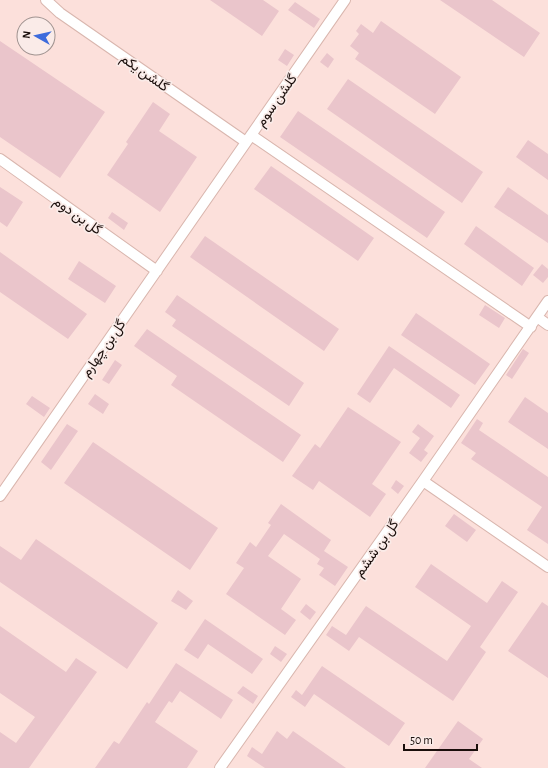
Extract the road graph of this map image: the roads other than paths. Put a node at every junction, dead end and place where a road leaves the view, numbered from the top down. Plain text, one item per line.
1 (46, 0) edge
2 (345, 0) edge
3 (249, 138) junction
4 (0, 159) edge
5 (207, 200) joint
6 (157, 271) junction
7 (548, 302) edge
8 (537, 317) junction
9 (548, 325) edge
10 (531, 327) junction
11 (424, 482) junction
12 (0, 496) edge
13 (548, 567) edge
14 (220, 768) edge

1 - 3 street, گلشن یکم
2 - 3 street, گلشن سوم
3 - 5 street, گلشن سوم
3 - 10 street, گلشن یکم
4 - 6 street, گل بن دوم
5 - 6 street, گل بن چهارم
6 - 12 street, گل بن چهارم
7 - 8 street, گل بن ششم
8 - 9 street
8 - 10 street, گل بن ششم
10 - 11 street, گل بن ششم
11 - 13 street
11 - 14 street, گل بن ششم

